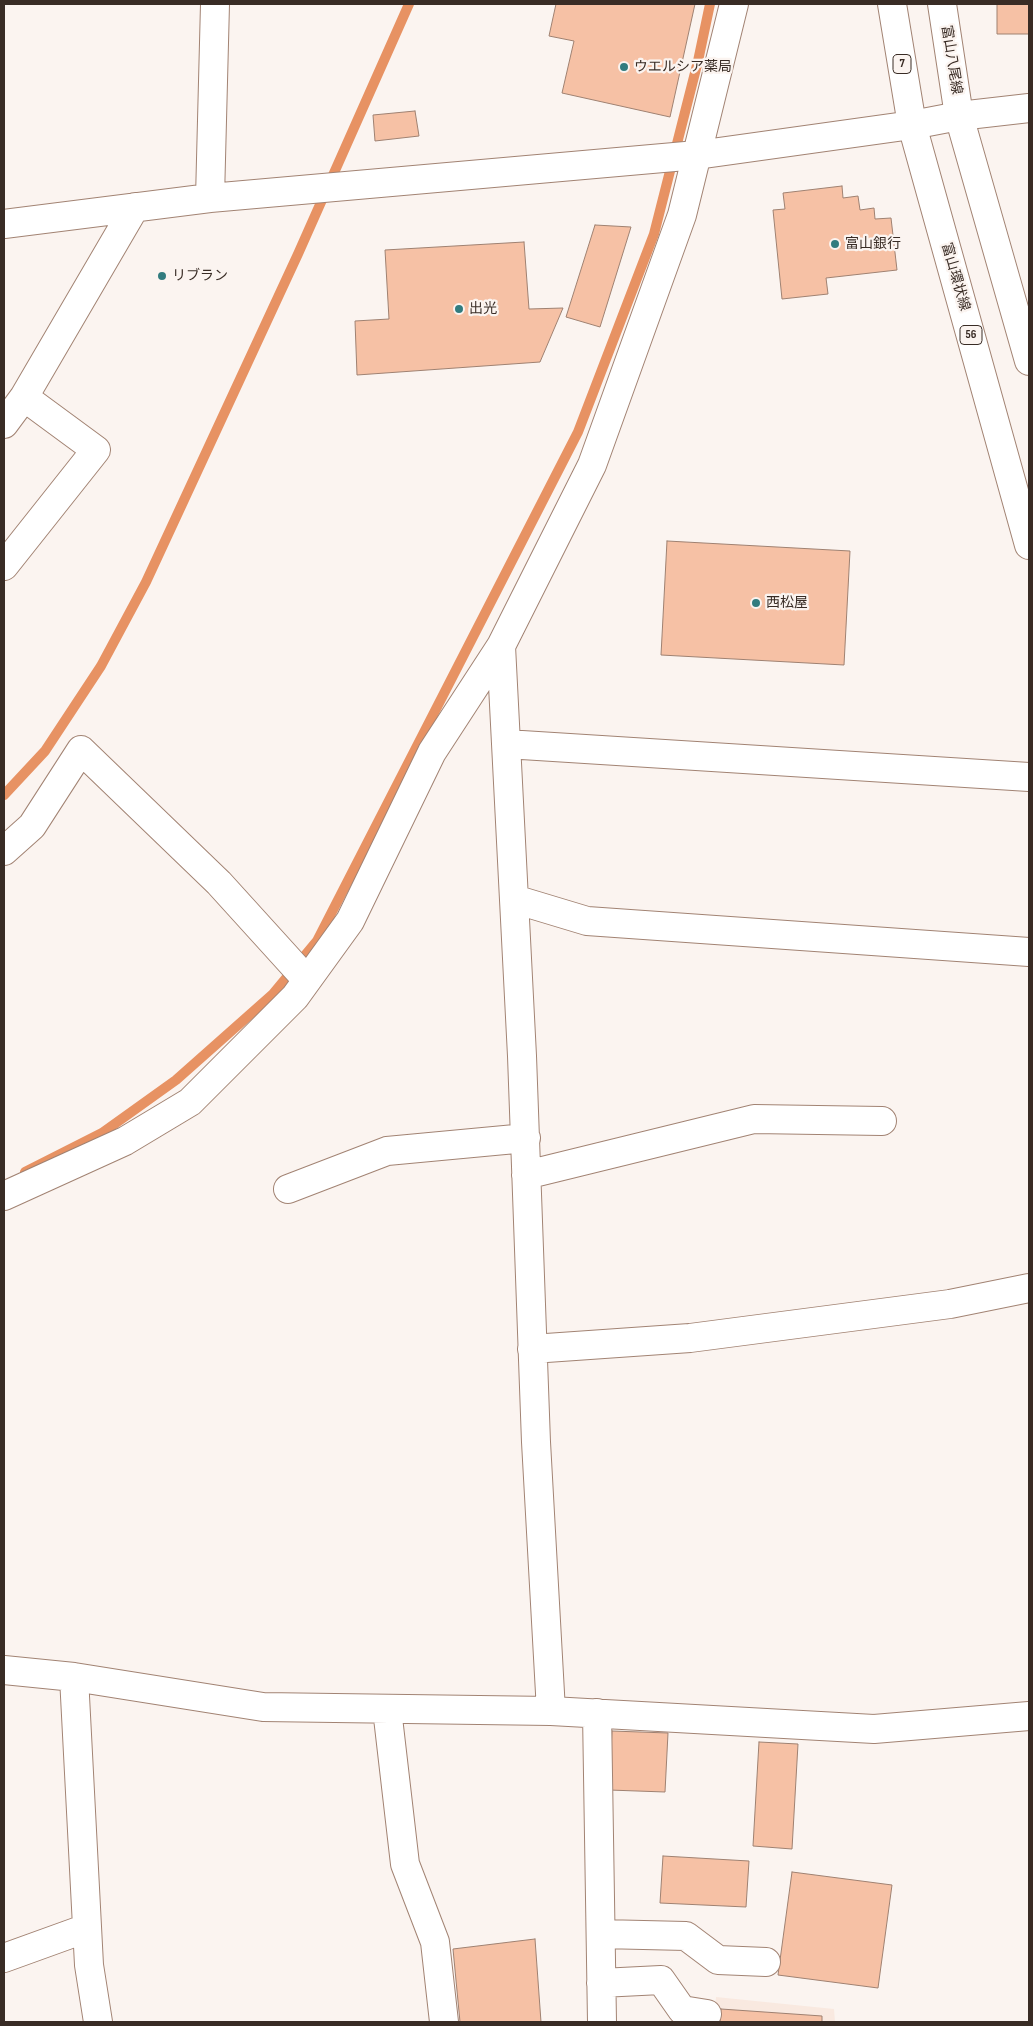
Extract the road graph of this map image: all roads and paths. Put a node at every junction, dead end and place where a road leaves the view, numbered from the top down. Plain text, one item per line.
1 (215, 4) edge
2 (734, 4) edge
3 (892, 4) edge
4 (942, 4) edge
5 (1029, 108) edge
6 (959, 116) junction
7 (912, 125) junction
8 (695, 155) junction
9 (210, 198) junction
10 (135, 208) junction
11 (4, 224) edge
12 (1029, 361) edge
13 (24, 397) junction
14 (4, 424) edge
15 (1027, 530) edge
16 (4, 566) edge
17 (501, 646) junction
18 (506, 744) junction
19 (1029, 777) edge
20 (4, 851) edge
21 (514, 899) junction
22 (1029, 952) edge
23 (300, 972) junction
24 (882, 1121) dead end
25 (526, 1138) junction
26 (526, 1175) junction
27 (288, 1189) dead end
28 (4, 1196) edge
29 (1029, 1288) edge
30 (532, 1349) junction
31 (4, 1670) edge
32 (74, 1677) junction
33 (387, 1709) junction
34 (550, 1711) junction
35 (597, 1713) junction
36 (1029, 1716) edge
37 (87, 1928) junction
38 (601, 1934) junction
39 (4, 1958) edge
40 (766, 1962) dead end
41 (601, 1983) junction
42 (708, 2014) dead end
43 (98, 2022) edge
44 (444, 2022) edge
45 (602, 2022) edge

1 - 9 street
2 - 8 street
3 - 7 street, 7
4 - 6 street, 富山八尾線
5 - 6 street
6 - 7 street
6 - 12 street
7 - 8 street
7 - 15 street, 富山環状線 / 56
8 - 9 street
8 - 17 street
9 - 10 street
10 - 11 street
10 - 13 street
13 - 14 street
13 - 16 street
17 - 18 street
17 - 23 street
18 - 19 street
18 - 21 street
20 - 23 street
21 - 22 street
21 - 25 street
23 - 28 street
24 - 26 street
25 - 26 street
25 - 27 street
26 - 30 street
29 - 30 street
30 - 34 street
31 - 32 street
32 - 33 street
32 - 37 street
33 - 34 street
33 - 44 street
34 - 35 street
35 - 36 street
35 - 38 street
37 - 39 street
37 - 43 street
38 - 40 street
38 - 41 street
41 - 42 street
41 - 45 street

